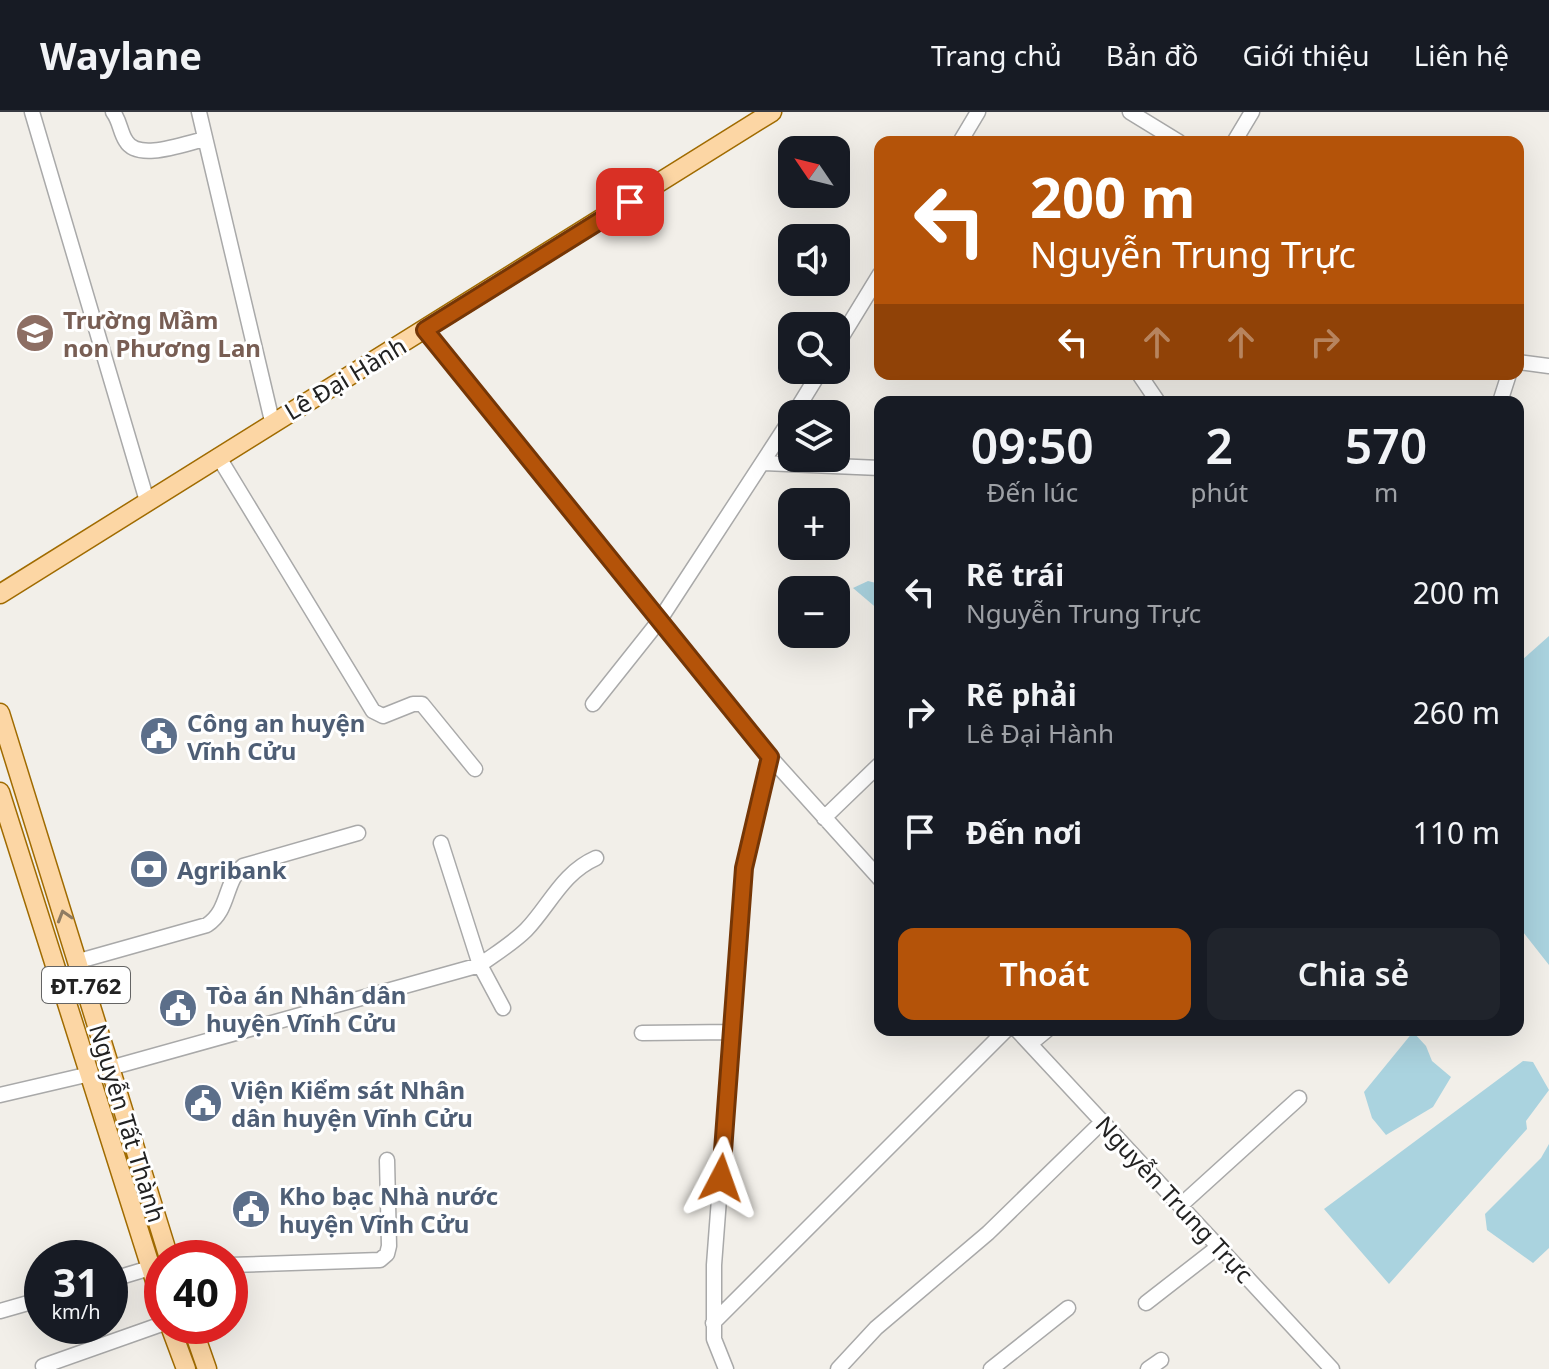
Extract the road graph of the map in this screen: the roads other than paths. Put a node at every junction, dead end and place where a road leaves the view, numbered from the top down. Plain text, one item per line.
1 (32, 112) edge
2 (113, 112) edge
3 (199, 112) edge
4 (772, 112) edge
5 (978, 112) edge
6 (1130, 112) edge
7 (1252, 112) edge
8 (964, 136) edge
9 (1169, 136) edge
10 (1238, 136) edge
11 (205, 139) junction
12 (874, 284) edge
13 (850, 323) edge
14 (425, 330) junction
15 (1524, 363) edge
16 (1549, 366) edge
17 (272, 421) junction
18 (778, 440) edge
19 (218, 456) junction
20 (764, 463) junction
21 (874, 468) edge
22 (147, 501) junction
23 (0, 594) edge
24 (659, 621) junction
25 (593, 704) dead end
26 (0, 713) edge
27 (770, 757) junction
28 (475, 769) dead end
29 (874, 770) edge
30 (0, 792) edge
31 (31, 813) junction
32 (824, 818) junction
33 (8, 820) junction
34 (358, 833) dead end
35 (441, 843) dead end
36 (596, 858) dead end
37 (874, 872) edge
38 (79, 961) junction
39 (480, 965) junction
40 (503, 1008) dead end
41 (732, 1032) junction
42 (642, 1033) dead end
43 (1000, 1036) edge
44 (1023, 1036) edge
45 (1040, 1036) edge
46 (1030, 1044) junction
47 (110, 1068) junction
48 (90, 1074) junction
49 (0, 1095) edge
50 (1299, 1098) dead end
51 (1103, 1121) junction
52 (387, 1160) dead end
53 (1181, 1205) junction
54 (163, 1240) edge
55 (1218, 1247) junction
56 (144, 1249) edge
57 (248, 1264) edge
58 (1146, 1303) dead end
59 (24, 1304) edge
60 (1068, 1308) dead end
61 (0, 1311) edge
62 (713, 1323) junction
63 (144, 1330) edge
64 (177, 1344) edge
65 (198, 1344) edge
66 (43, 1366) dead end
67 (186, 1369) edge
68 (207, 1369) edge
69 (726, 1369) edge
70 (838, 1369) edge
71 (991, 1369) edge
72 (1332, 1369) edge

1 - 22 street
2 - 11 street
3 - 11 street
4 - 14 main road, Lê Đại Hành
5 - 8 street
6 - 9 street
7 - 10 street
11 - 17 street
12 - 13 street
14 - 17 main road, Lê Đại Hành
14 - 24 street
15 - 16 street
17 - 19 main road, Lê Đại Hành
18 - 20 street
19 - 22 main road, Lê Đại Hành
19 - 28 street
20 - 21 street
20 - 24 street
22 - 23 main road, Lê Đại Hành
24 - 25 street
24 - 27 street
26 - 31 main road, Nguyễn Tất Thành / ĐT.762
27 - 32 street
27 - 41 street
29 - 32 street
30 - 33 main road, Nguyễn Tất Thành / ĐT.762
31 - 33 main road
38 -> 31 main road, Nguyễn Tất Thành / ĐT.762
32 - 37 street
33 - 48 main road, Nguyễn Tất Thành / ĐT.762
34 - 38 street
35 - 39 street
36 - 39 street
38 - 47 main road, Nguyễn Tất Thành / ĐT.762
39 - 40 street
39 - 47 street
41 - 42 street
41 - 62 street
43 - 62 street
44 - 46 street, Nguyễn Trung Trực
45 - 46 street
46 - 51 street, Nguyễn Trung Trực
47 - 48 main road
47 - 54 main road, Nguyễn Tất Thành / ĐT.762
48 - 49 street
48 - 56 main road, Nguyễn Tất Thành / ĐT.762
50 - 53 street
51 - 53 street, Nguyễn Trung Trực
51 - 70 street
52 - 57 street
53 - 55 street, Nguyễn Trung Trực
55 - 58 street
55 - 72 street, Nguyễn Trung Trực
59 - 61 street
60 - 71 street
62 - 69 street
63 - 66 street
64 - 67 main road
65 - 68 main road

